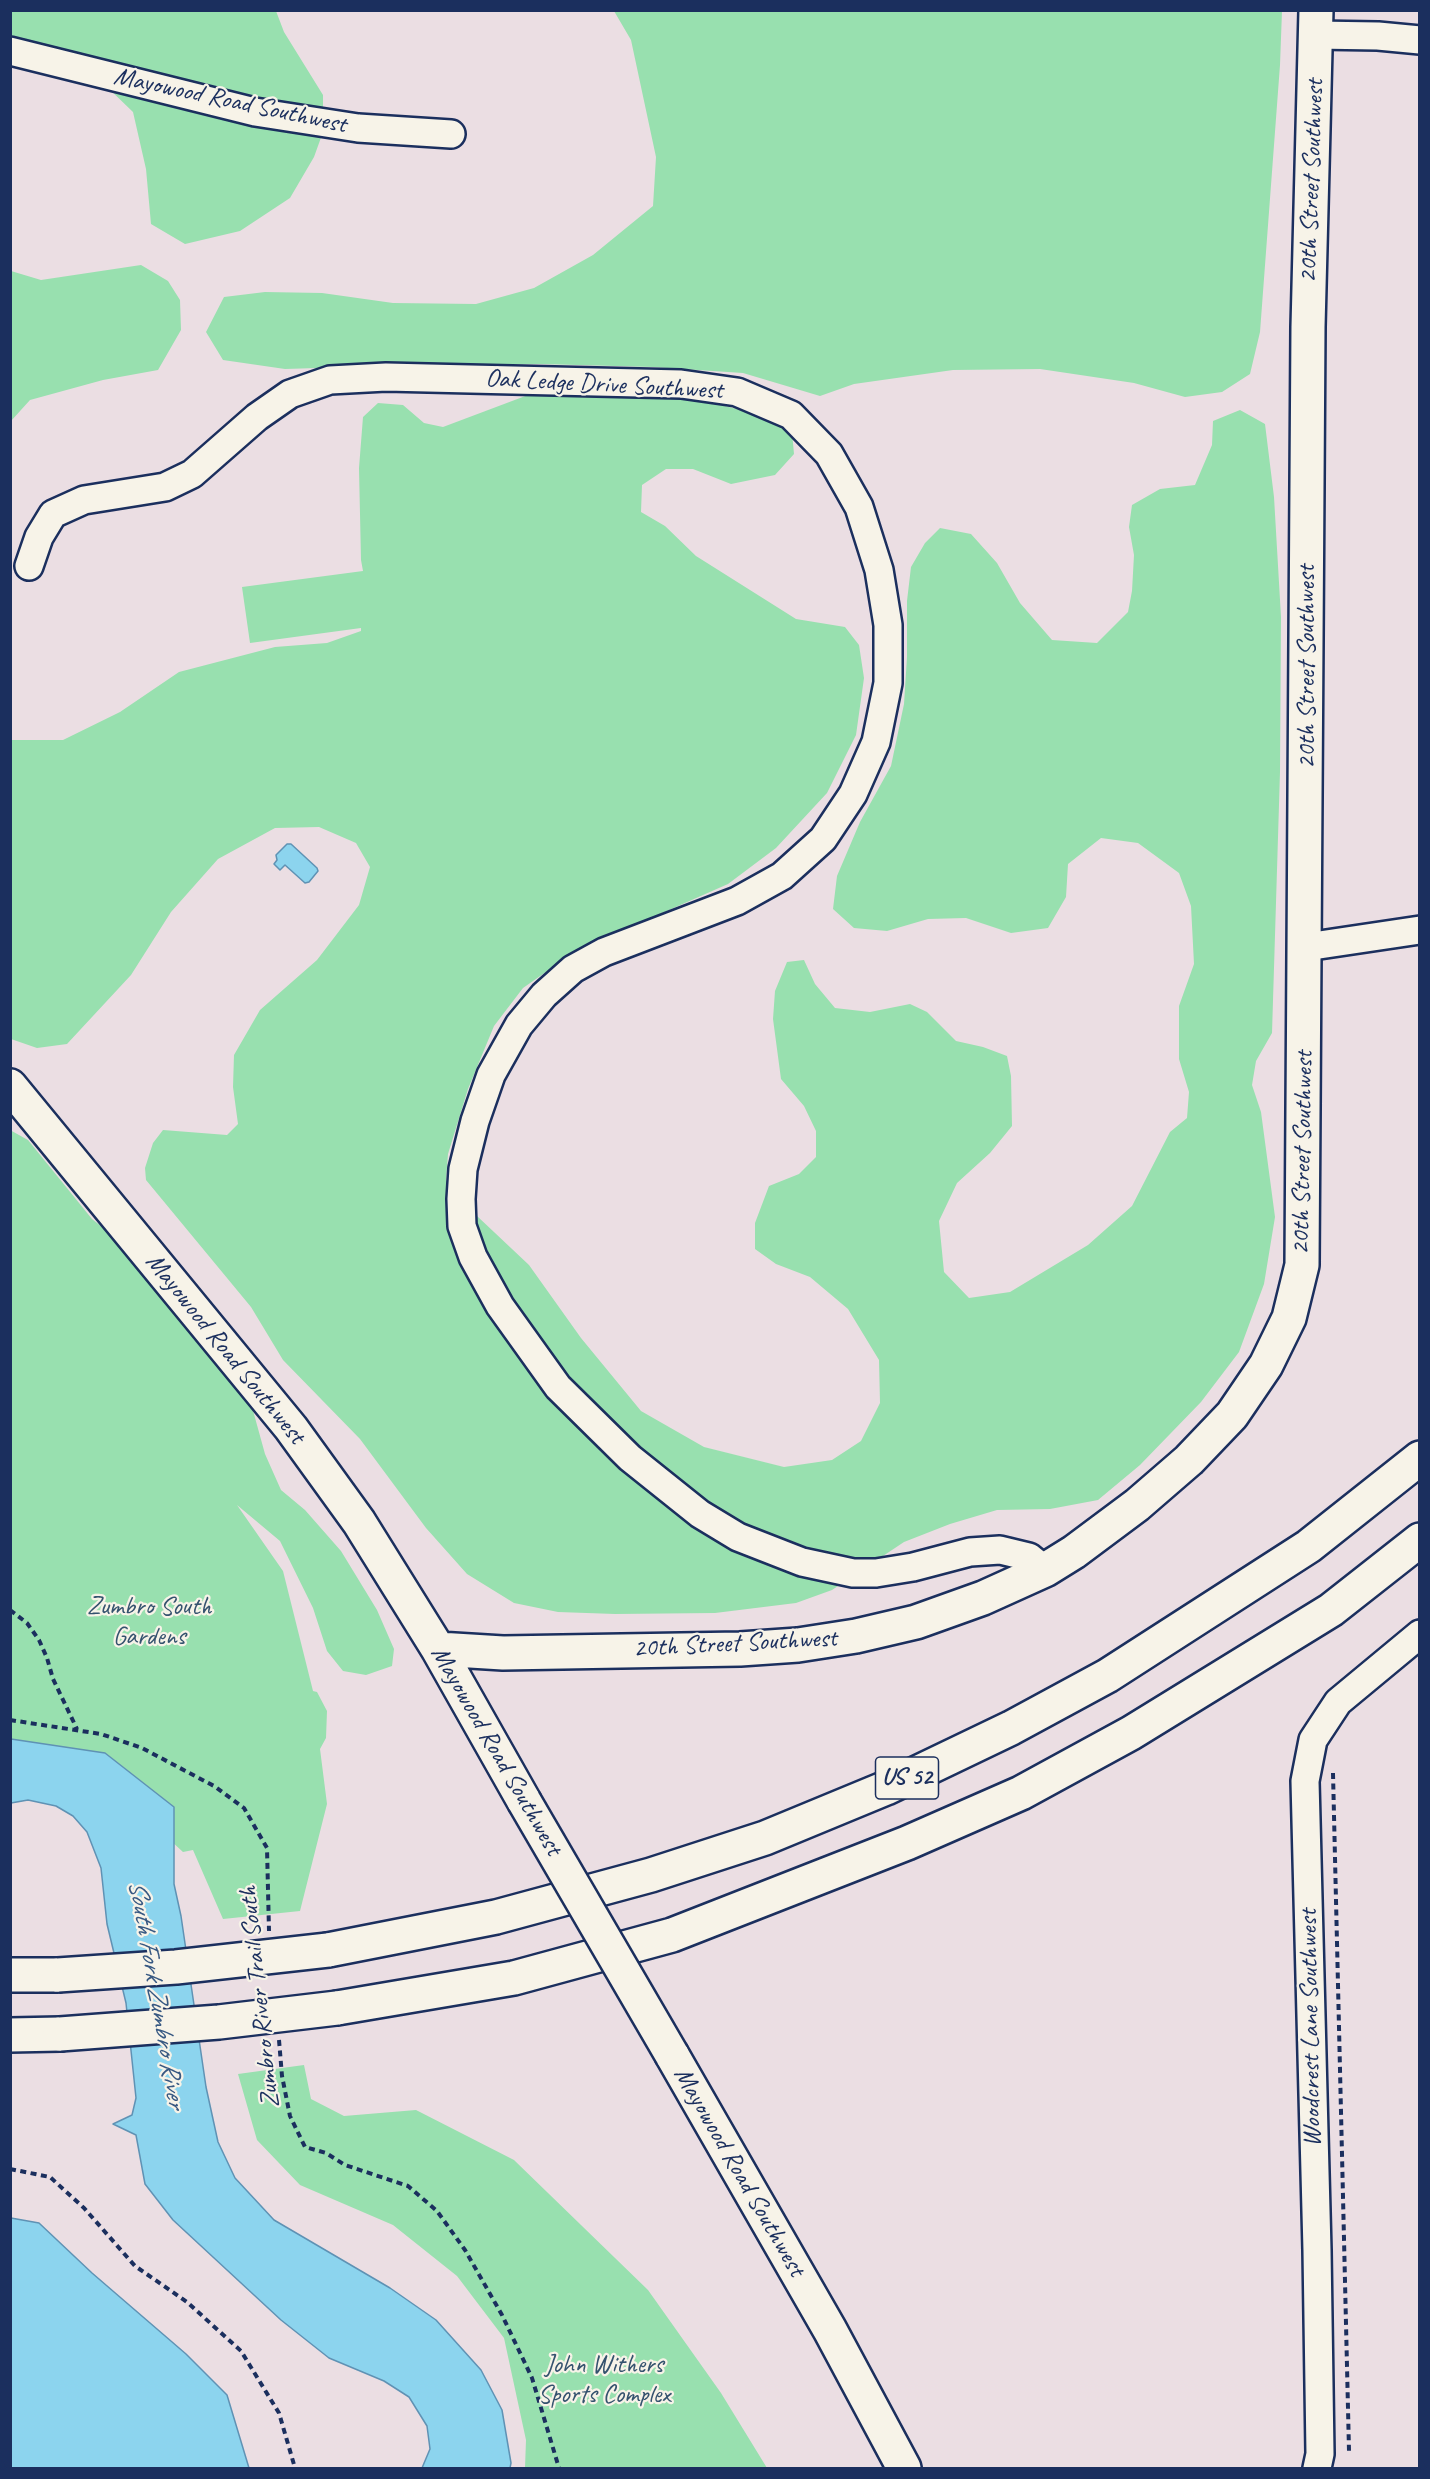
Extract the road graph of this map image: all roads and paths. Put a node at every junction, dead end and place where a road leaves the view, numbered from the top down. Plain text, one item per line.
1 (1316, 23) edge
2 (1419, 40) edge
3 (10, 51) edge
4 (451, 134) dead end
5 (28, 566) dead end
6 (1419, 930) edge
7 (1306, 946) junction
8 (10, 1086) edge
9 (1419, 1458) edge
10 (1419, 1540) edge
11 (1045, 1570) junction
12 (10, 1610) edge
13 (1419, 1634) edge
14 (438, 1649) junction
15 (10, 1720) edge
16 (78, 1730) junction
17 (1333, 1773) dead end
18 (269, 1937) dead end
19 (10, 1975) edge
20 (278, 2029) dead end
21 (10, 2035) edge
22 (10, 2169) edge
23 (1348, 2451) dead end
24 (296, 2469) edge
25 (559, 2469) edge
26 (904, 2469) edge
27 (1317, 2469) edge

1 - 2 street
1 - 7 main road, 20th Street Southwest
3 - 4 street, Mayowood Road Southwest
5 - 11 street, Oak Ledge Drive Southwest
6 - 7 street
7 - 11 main road, 20th Street Southwest
8 - 14 main road, Mayowood Road Southwest
9 - 19 main road, US 52, bridge
10 - 21 main road, US 52, bridge
11 - 14 main road, 20th Street Southwest
12 - 16 path
13 - 27 street, Woodcrest Lane Southwest
14 - 26 main road, Mayowood Road Southwest, bridge
15 - 16 path, Zumbro River Trail South
16 - 18 path, Zumbro River Trail South
17 - 23 path
20 - 25 path, Zumbro River Trail South
22 - 24 path

